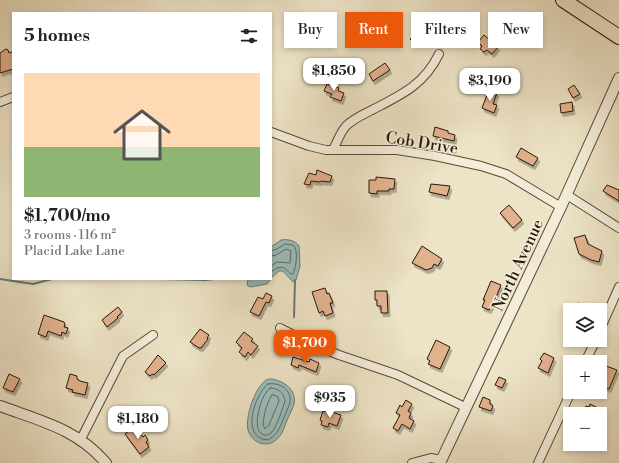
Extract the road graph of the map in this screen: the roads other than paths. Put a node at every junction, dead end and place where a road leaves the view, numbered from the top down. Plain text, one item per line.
1 (563, 0) edge
2 (581, 0) edge
3 (619, 25) edge
4 (619, 37) edge
5 (439, 54) dead end
6 (619, 78) edge
7 (12, 97) edge
8 (0, 102) edge
9 (272, 132) edge
10 (333, 150) junction
11 (567, 195) junction
12 (561, 207) junction
13 (619, 228) edge
14 (619, 287) edge
15 (607, 314) edge
16 (280, 328) dead end
17 (153, 336) dead end
18 (568, 399) edge
19 (0, 406) edge
20 (466, 407) junction
21 (81, 439) junction
22 (440, 461) edge
23 (106, 463) edge
24 (412, 463) edge
25 (538, 463) edge

1 - 4 highway
2 - 3 highway
5 - 10 street
6 - 11 street, North Avenue
7 - 8 street
9 - 10 street, Cob Drive
10 - 12 street, Cob Drive
11 - 12 street, North Avenue
11 - 13 street
12 - 20 street, North Avenue
14 - 15 street
16 - 20 street
17 - 21 street
18 - 25 street
19 - 21 street
20 - 22 street, North Avenue
21 - 23 street
22 - 24 street

